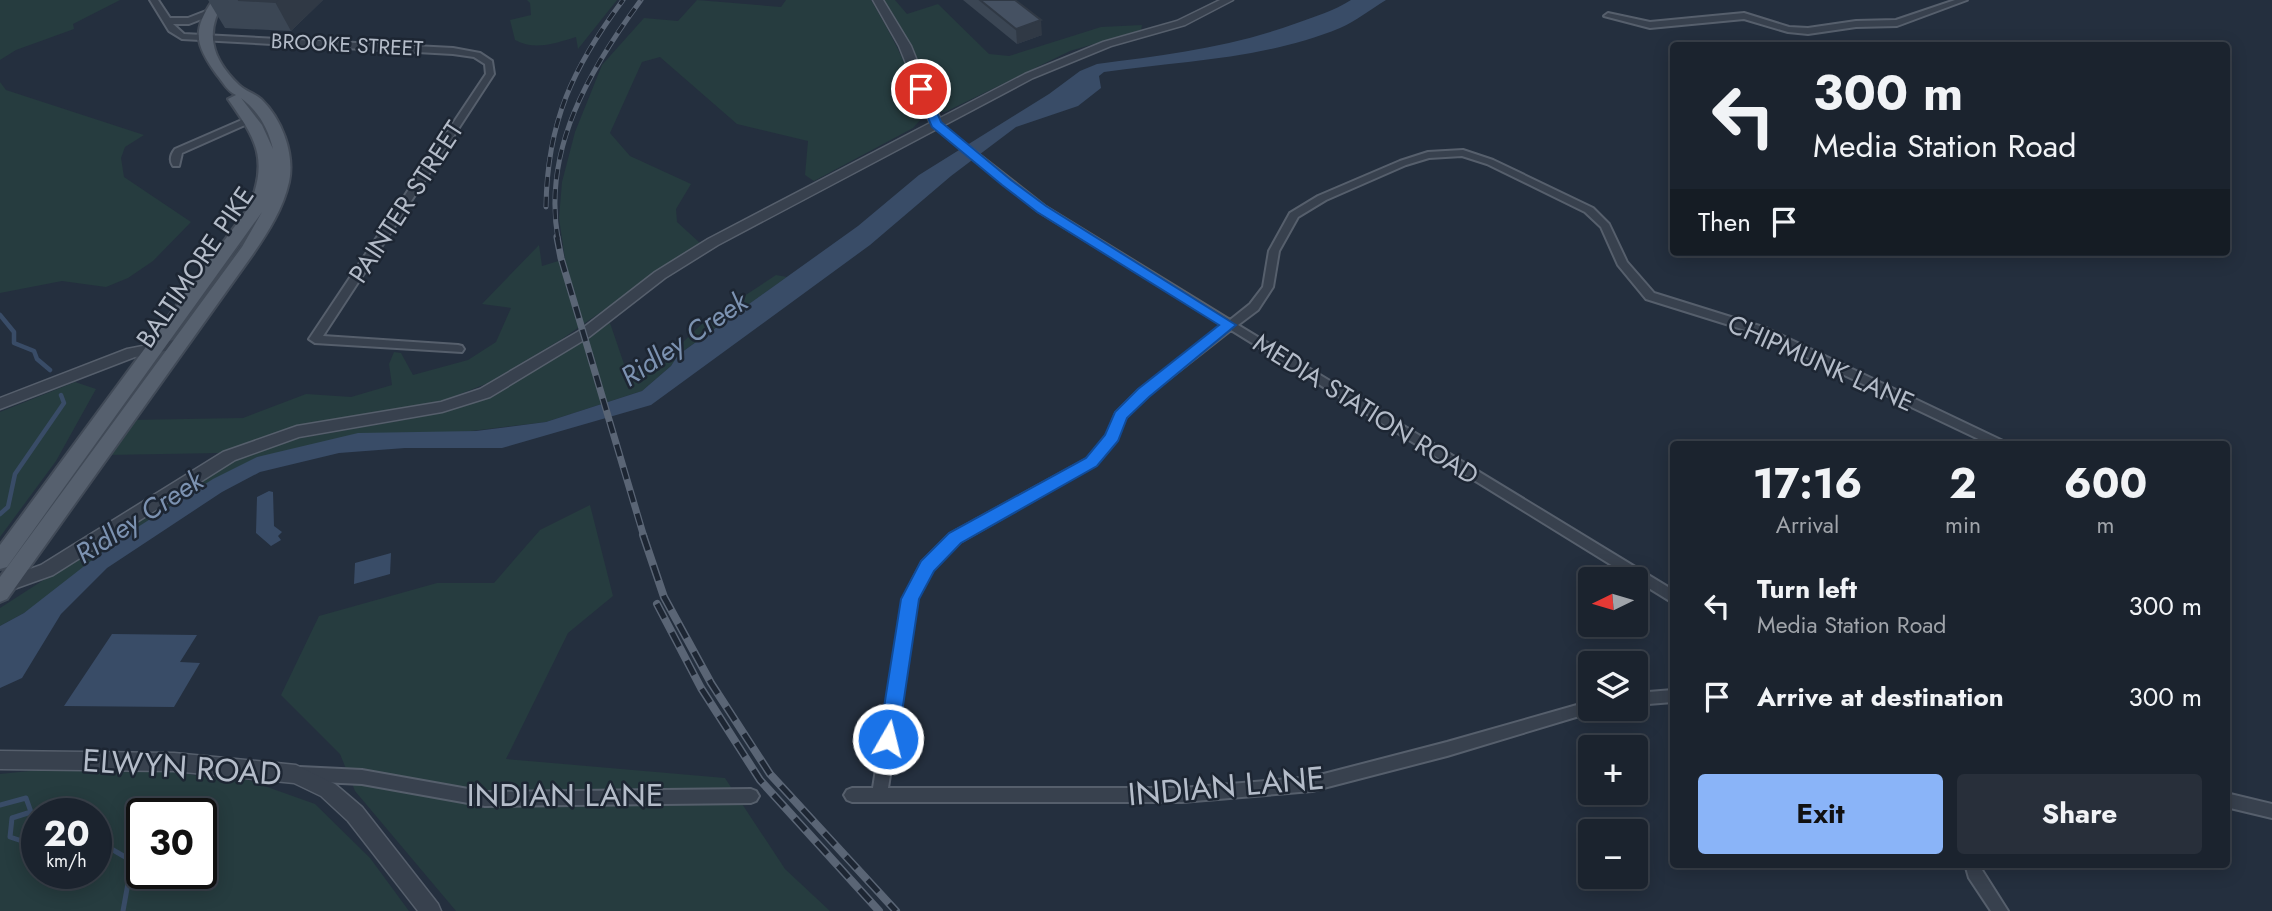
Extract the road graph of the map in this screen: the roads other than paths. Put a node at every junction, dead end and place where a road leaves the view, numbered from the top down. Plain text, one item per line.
1 (154, 0) edge
2 (219, 0) edge
3 (878, 0) edge
4 (1228, 0) edge
5 (1964, 0) edge
6 (209, 13) junction
7 (1608, 16) dead end
8 (169, 21) junction
9 (203, 37) junction
10 (489, 63) joint
11 (236, 89) junction
12 (251, 119) junction
13 (936, 124) junction
14 (176, 164) dead end
15 (1228, 325) junction
16 (169, 345) junction
17 (458, 349) dead end
18 (0, 404) edge
19 (1993, 441) edge
20 (0, 561) edge
21 (1, 589) edge
22 (1670, 595) edge
23 (1670, 696) edge
24 (1648, 698) edge
25 (1578, 711) edge
26 (0, 760) edge
27 (296, 774) junction
28 (880, 793) junction
29 (852, 794) dead end
30 (751, 796) dead end
31 (2230, 801) edge
32 (2272, 811) edge
33 (1974, 868) edge
34 (431, 911) edge
35 (2000, 911) edge

1 - 8 street
2 - 6 main road
3 - 13 street, MEDIA STATION ROAD
4 - 13 street
5 - 7 street
6 - 8 street
6 - 9 main road
8 - 9 street, BROOKE STREET
9 - 10 street, BROOKE STREET
9 - 11 main road
10 - 17 street, PAINTER STREET
11 - 12 main road, BALTIMORE PIKE
11 - 16 main road, BALTIMORE PIKE
12 - 14 street
12 - 16 main road, BALTIMORE PIKE
13 - 15 street, MEDIA STATION ROAD
13 - 21 street
15 - 19 street, CHIPMUNK LANE
15 - 22 street, MEDIA STATION ROAD
15 - 28 street, CHIPMUNK LANE
16 - 18 street
16 - 20 main road, BALTIMORE PIKE
16 - 21 main road, BALTIMORE PIKE
23 - 24 street
25 - 28 street, INDIAN LANE
26 - 27 street, ELWYN ROAD
27 - 30 street, INDIAN LANE
27 - 34 street, ELWYN ROAD
28 - 29 street, INDIAN LANE
31 - 32 street
33 - 35 street

